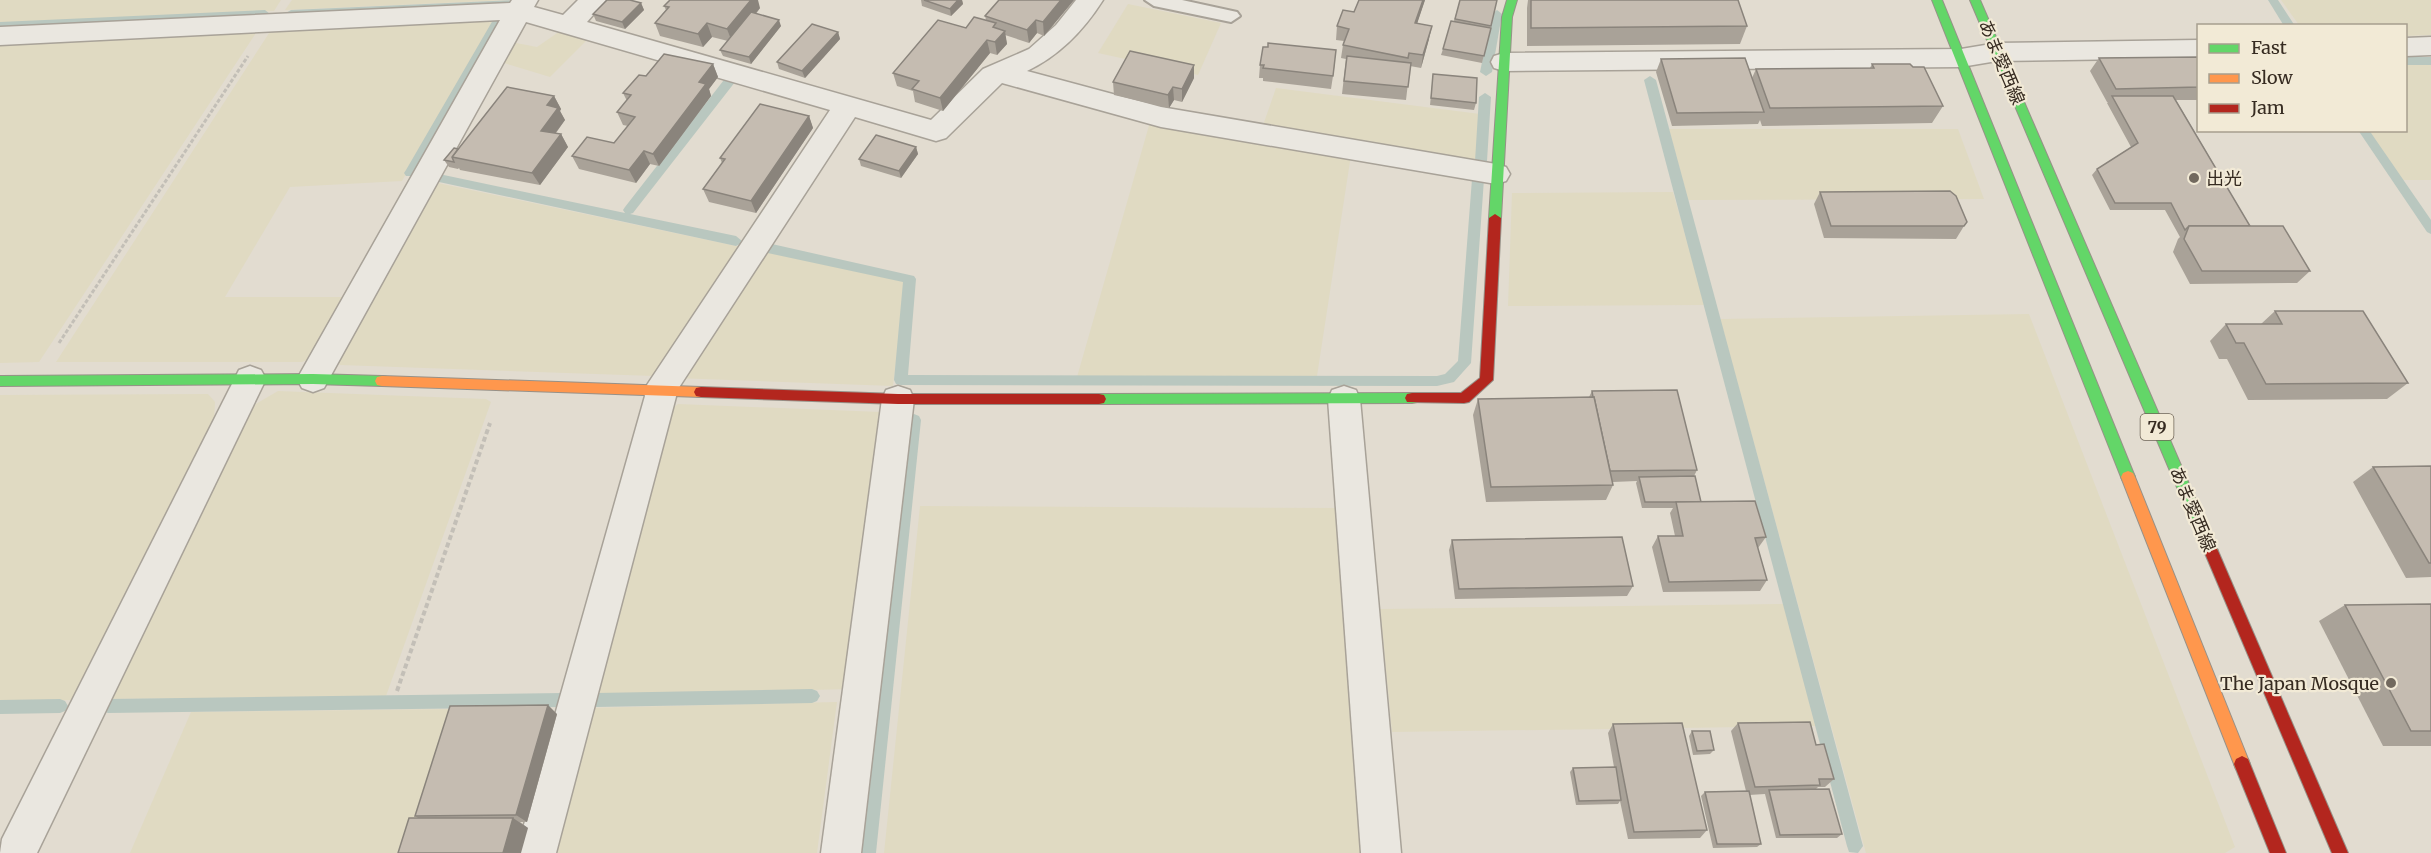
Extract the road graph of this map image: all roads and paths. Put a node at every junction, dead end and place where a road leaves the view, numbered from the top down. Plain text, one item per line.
1 (593, 0) edge
2 (1090, 0) edge
3 (1154, 0) edge
4 (1512, 0) edge
5 (1937, 0) edge
6 (1975, 0) edge
7 (522, 5) edge
8 (1231, 16) dead end
9 (271, 22) junction
10 (569, 26) junction
11 (0, 36) edge
12 (2431, 46) edge
13 (2407, 47) edge
14 (2197, 50) edge
15 (1997, 52) junction
16 (1961, 58) junction
17 (1504, 62) junction
18 (999, 74) junction
19 (847, 107) junction
20 (1496, 174) junction
21 (250, 379) junction
22 (313, 379) junction
23 (0, 381) edge
24 (34, 381) junction
25 (503, 385) junction
26 (661, 391) junction
27 (898, 399) junction
28 (1344, 399) junction
29 (397, 691) dead end
30 (16, 853) edge
31 (536, 853) edge
32 (841, 853) edge
33 (1381, 853) edge
34 (2278, 853) edge
35 (2340, 853) edge

1 - 10 street
2 - 18 street
3 - 8 lane
4 - 17 street
5 - 16 street, あま愛西線 / 79
6 - 15 street, あま愛西線 / 79
7 - 9 street
7 - 10 street
7 - 22 street
9 - 11 street
9 - 24 path
10 - 19 street
12 - 13 street
14 - 15 street
15 - 16 street
15 - 35 street, あま愛西線 / 79
16 - 17 street
16 - 34 street, あま愛西線 / 79
17 - 20 street
18 - 19 street
18 - 20 street
19 - 26 street
20 - 28 street
21 - 22 street
21 - 24 street
21 - 30 street
22 - 25 street
23 - 24 street
25 - 26 street
25 - 29 path
26 - 27 street
26 - 31 street
27 - 28 street
27 - 32 street
28 - 33 street

